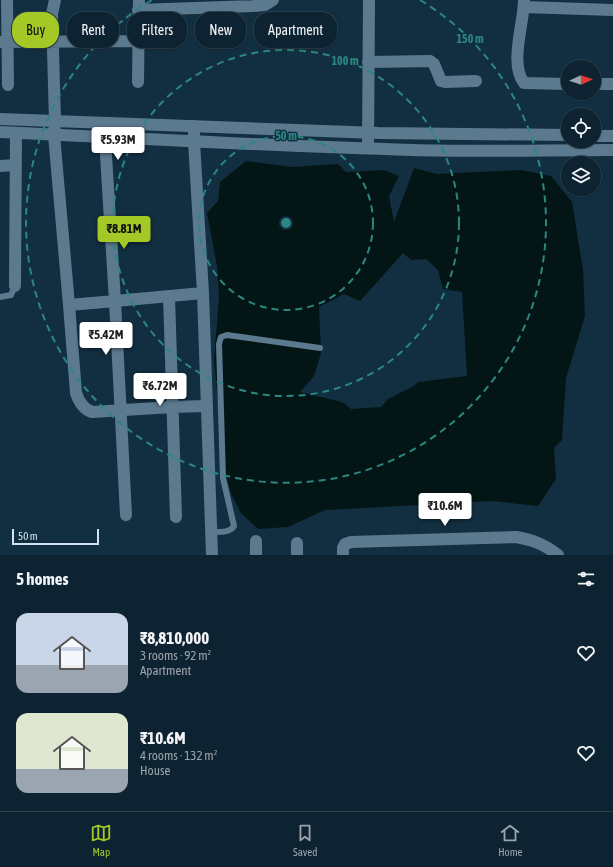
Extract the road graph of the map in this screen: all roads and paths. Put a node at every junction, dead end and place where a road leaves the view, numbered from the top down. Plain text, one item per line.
1 (7, 0) edge
2 (55, 0) edge
3 (274, 0) edge
4 (368, 0) edge
5 (138, 3) edge
6 (524, 4) edge
7 (613, 10) edge
8 (52, 12) edge
9 (59, 41) edge
10 (127, 41) edge
11 (4, 42) edge
12 (53, 48) edge
13 (138, 48) edge
14 (368, 62) junction
15 (476, 81) dead end
16 (138, 82) dead end
17 (561, 84) edge
18 (601, 84) edge
19 (613, 84) edge
20 (8, 85) dead end
21 (0, 119) edge
22 (55, 121) junction
23 (104, 123) junction
24 (194, 126) junction
25 (0, 132) edge
26 (16, 133) junction
27 (368, 133) junction
28 (54, 135) junction
29 (561, 135) edge
30 (601, 136) edge
31 (613, 136) edge
32 (104, 138) junction
33 (194, 142) junction
34 (368, 148) junction
35 (613, 150) edge
36 (16, 164) junction
37 (0, 166) edge
38 (15, 286) joint
39 (203, 293) junction
40 (169, 296) junction
41 (0, 297) edge
42 (115, 301) junction
43 (69, 305) junction
44 (320, 348) dead end
45 (207, 406) junction
46 (172, 407) junction
47 (122, 410) junction
48 (126, 515) dead end
49 (176, 517) dead end
50 (212, 532) junction
51 (256, 541) dead end
52 (212, 555) edge
53 (256, 555) edge
54 (343, 555) edge
55 (558, 555) edge

1 - 11 street
2 - 8 street
3 - 5 street
4 - 14 street
6 - 7 street
6 - 17 street
9 - 10 street
11 - 20 street
12 - 22 street
13 - 16 street
14 - 15 street
14 - 27 street
18 - 19 street
21 - 22 street
22 - 23 street
22 - 28 street
23 - 24 street
23 - 32 street
24 - 27 street
24 - 33 street
25 - 26 street
26 - 28 street
26 - 36 street
27 - 29 street
27 - 34 street
28 - 32 street
28 - 43 street
30 - 31 street
32 - 33 street
32 - 42 street
33 - 34 street
33 - 39 street
34 - 35 street
36 - 37 street
36 - 38 street
38 - 41 lane
39 - 40 street
39 - 45 street
40 - 42 street
40 - 46 street
42 - 43 street
42 - 47 street
43 - 47 street
44 - 50 lane
45 - 46 street
45 - 50 street
46 - 47 street
46 - 49 street
47 - 48 street
50 - 52 street
51 - 53 street
54 - 55 street

